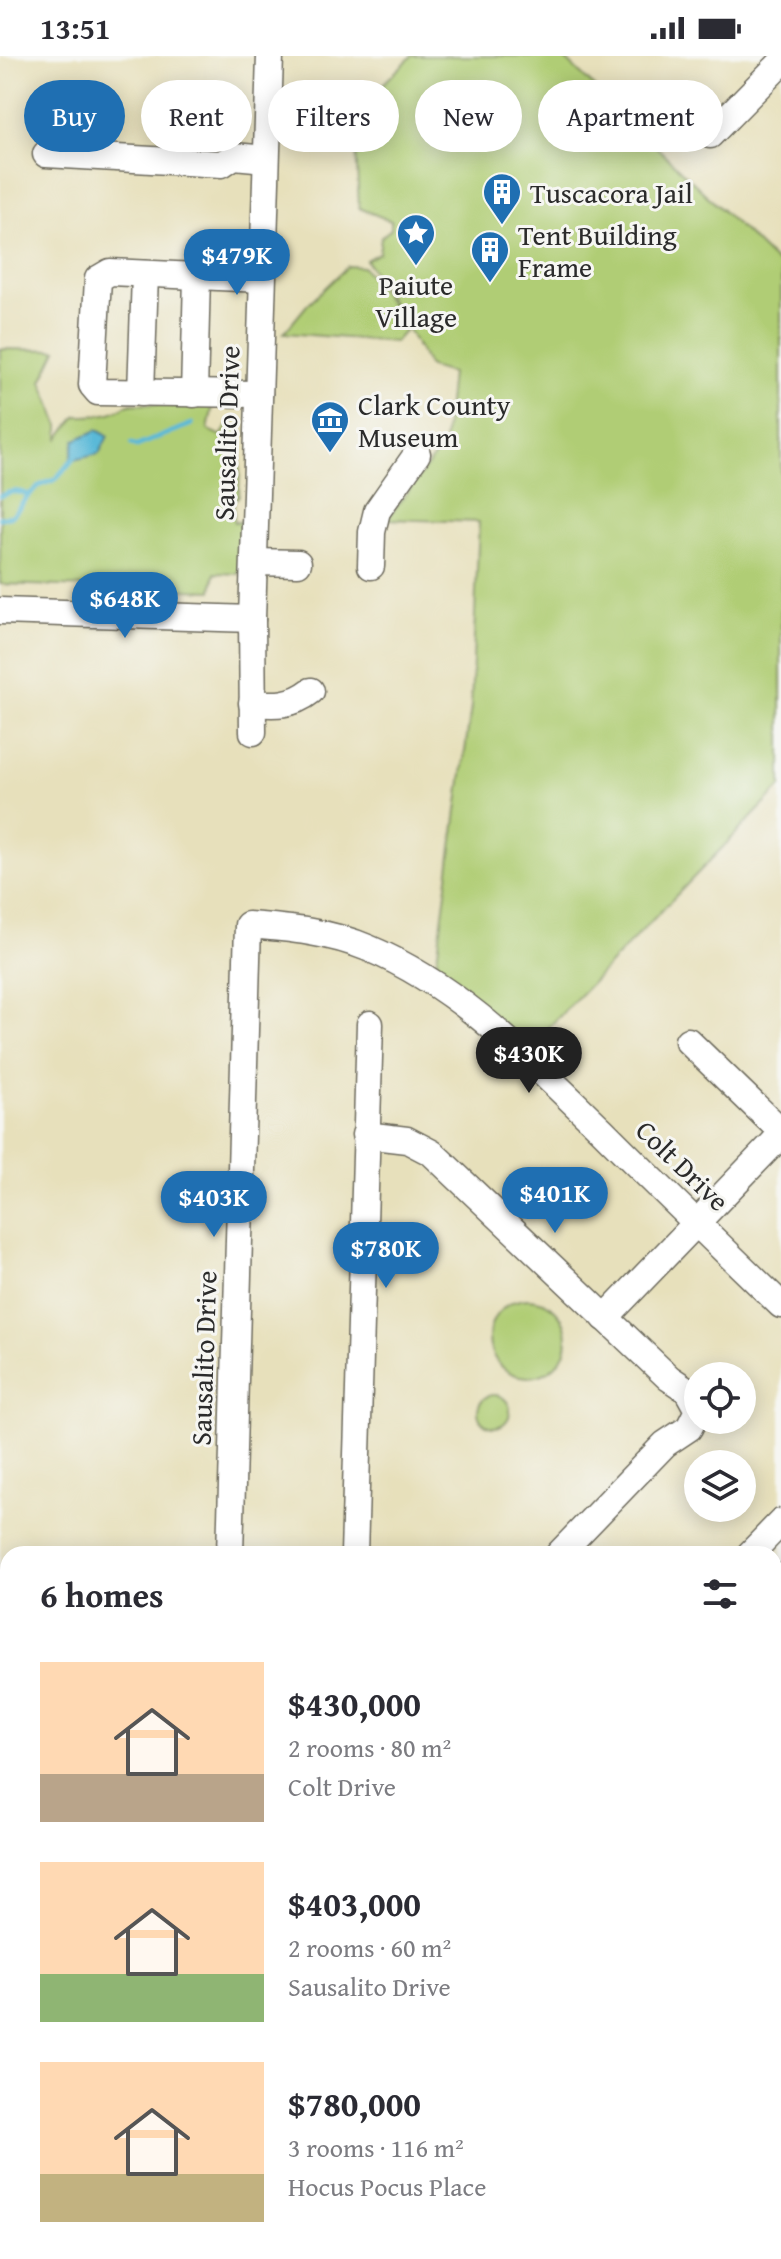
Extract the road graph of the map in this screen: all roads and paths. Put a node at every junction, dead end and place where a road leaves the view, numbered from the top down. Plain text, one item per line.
1 (270, 56) edge
2 (781, 63) edge
3 (723, 122) edge
4 (46, 154) dead end
5 (266, 166) junction
6 (145, 274) junction
7 (197, 276) junction
8 (262, 279) junction
9 (141, 393) junction
10 (194, 394) junction
11 (259, 394) junction
12 (417, 454) dead end
13 (255, 562) junction
14 (298, 563) dead end
15 (371, 566) dead end
16 (0, 611) edge
17 (252, 619) junction
18 (311, 691) dead end
19 (252, 703) junction
20 (253, 732) dead end
21 (248, 925) joint
22 (370, 1024) dead end
23 (688, 1041) dead end
24 (781, 1133) edge
25 (365, 1135) junction
26 (696, 1222) junction
27 (781, 1305) edge
28 (605, 1318) junction
29 (684, 1388) edge
30 (684, 1431) edge
31 (781, 1522) edge
32 (230, 1546) edge
33 (354, 1546) edge
34 (567, 1546) edge
35 (758, 1546) edge

1 - 5 street, Sausalito Drive
2 - 3 street
4 - 5 street
5 - 8 street, Sausalito Drive
6 - 7 street
6 - 9 street
6 - 9 street
7 - 8 street
7 - 10 street
8 - 11 street, Sausalito Drive
9 - 10 street
10 - 11 street
11 - 13 street, Sausalito Drive
12 - 15 street
13 - 14 street
13 - 17 street, Sausalito Drive
16 - 17 street
17 - 19 street, Sausalito Drive
18 - 19 street
19 - 20 street, Sausalito Drive
21 - 26 street, Colt Drive
21 - 32 street, Sausalito Drive
22 - 25 street
23 - 24 street
24 - 26 street
25 - 28 street
25 - 33 street
26 - 27 street, Colt Drive
26 - 28 street
28 - 29 street
30 - 34 street
31 - 35 street

